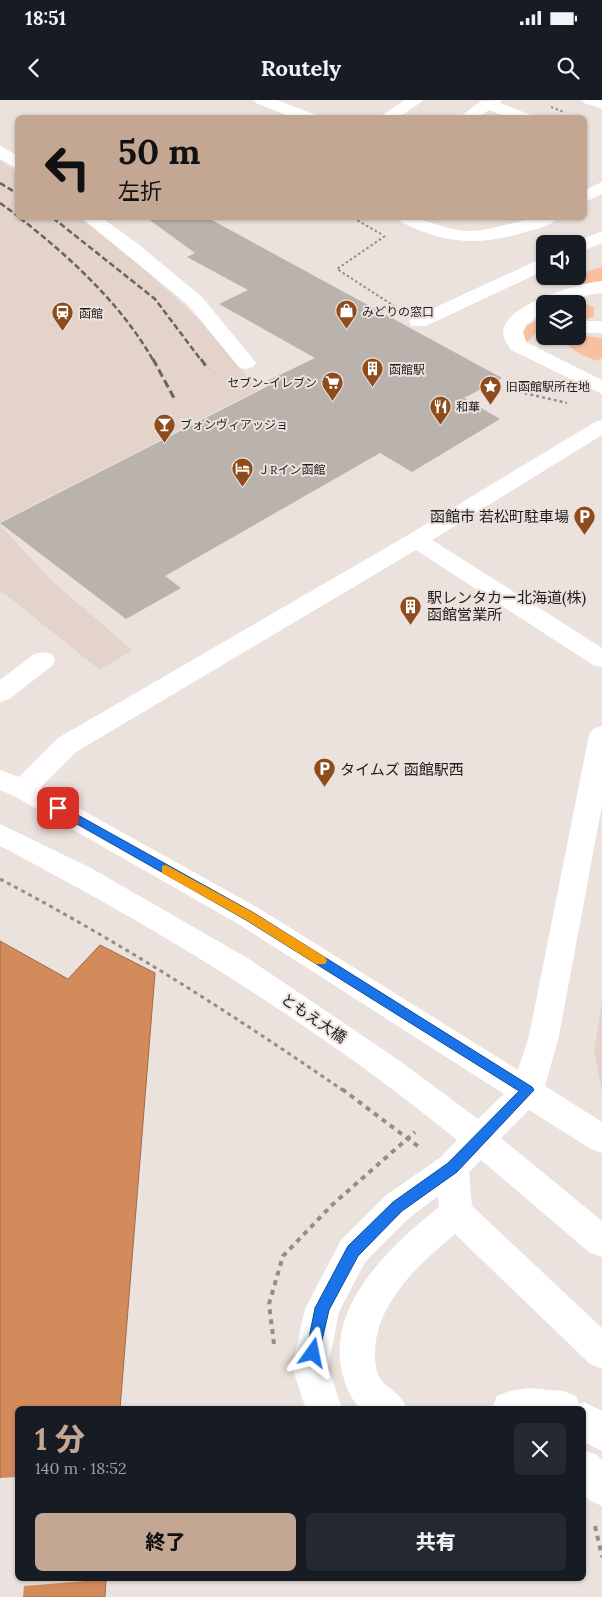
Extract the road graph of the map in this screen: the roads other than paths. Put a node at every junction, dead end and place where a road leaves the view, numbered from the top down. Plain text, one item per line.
1 (262, 100) edge
2 (416, 100) edge
3 (590, 100) edge
4 (491, 102) edge
5 (602, 104) edge
6 (302, 115) edge
7 (391, 115) edge
8 (471, 115) edge
9 (519, 115) edge
10 (0, 151) edge
11 (15, 162) edge
12 (602, 186) edge
13 (587, 195) edge
14 (94, 220) edge
15 (411, 220) edge
16 (450, 220) edge
17 (542, 220) edge
18 (430, 229) junction
19 (602, 236) edge
20 (586, 244) edge
21 (536, 267) edge
22 (602, 287) edge
23 (419, 322) road end
24 (586, 327) edge
25 (602, 327) edge
26 (550, 345) edge
27 (246, 363) dead end
28 (602, 374) edge
29 (602, 388) edge
30 (602, 426) edge
31 (416, 540) junction
32 (602, 659) edge
33 (43, 660) dead end
34 (0, 693) edge
35 (602, 735) edge
36 (12, 784) edge
37 (0, 834) edge
38 (528, 1090) junction
39 (602, 1139) edge
40 (439, 1160) junction
41 (456, 1213) junction
42 (602, 1242) edge
43 (602, 1352) edge
44 (323, 1406) edge
45 (385, 1406) edge
46 (586, 1421) edge
47 (602, 1433) edge
48 (586, 1470) edge
49 (602, 1487) edge

1 - 6 street
2 - 7 street
3 - 5 street
4 - 8 street
4 - 9 street
10 - 11 street
12 - 13 street
14 - 27 street
15 - 18 street
16 - 18 street
17 - 18 street
19 - 20 street
21 - 23 street
22 - 29 street
24 - 25 street
26 - 28 street
30 - 31 street
31 - 32 street
31 - 36 street
33 - 34 street
35 - 38 street
36 - 38 street
37 - 42 street, ともえ大橋
38 - 39 street
38 - 40 street
40 - 41 street
40 - 44 street
41 - 43 street
41 - 45 street
46 - 47 street
48 - 49 street

